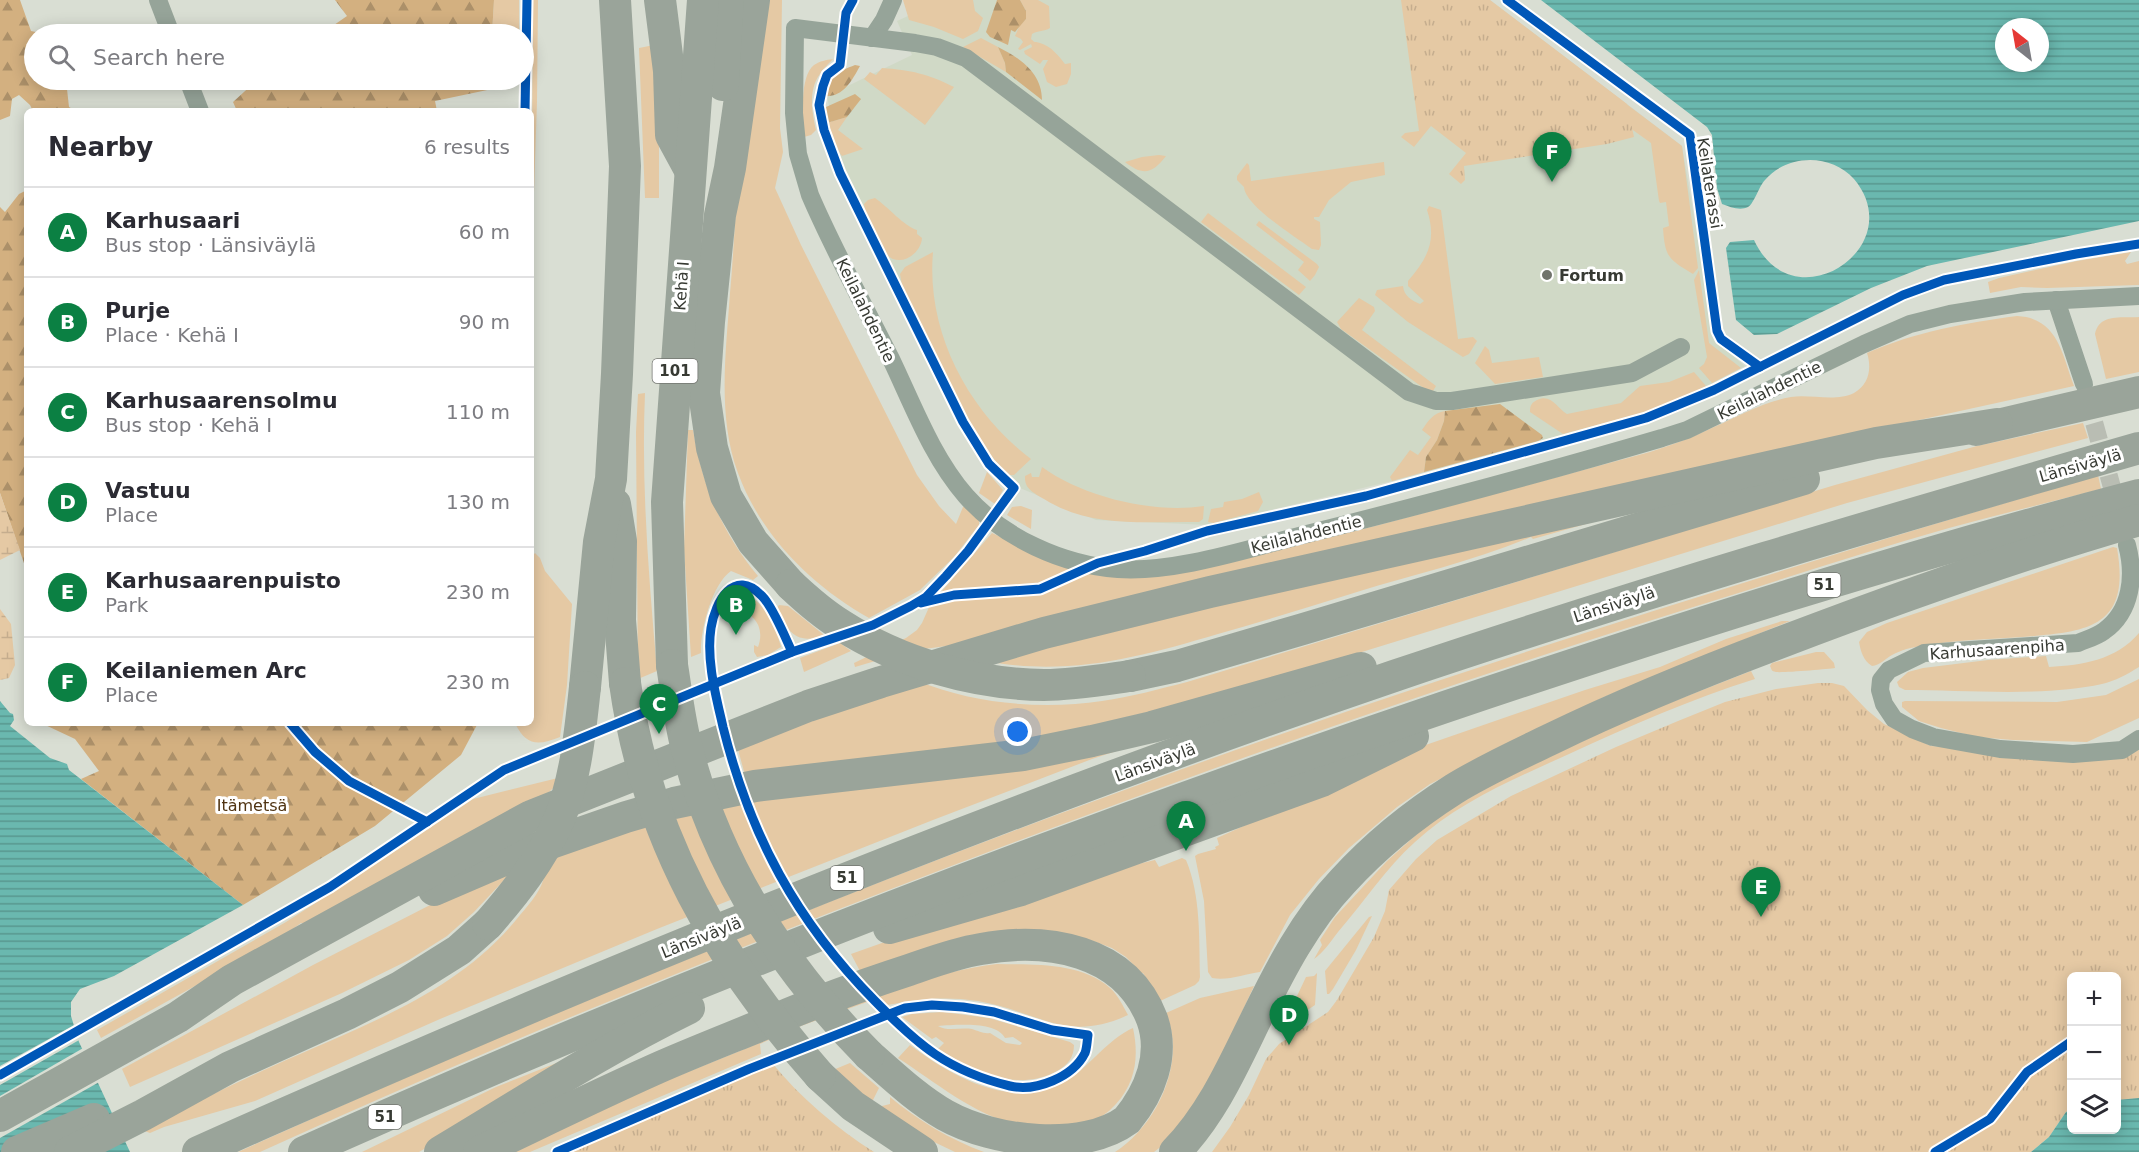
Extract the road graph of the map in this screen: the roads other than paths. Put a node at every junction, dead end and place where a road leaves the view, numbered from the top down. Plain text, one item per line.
1 (158, 0) edge
2 (615, 0) edge
3 (660, 0) edge
4 (702, 0) edge
5 (728, 0) edge
6 (754, 0) edge
7 (893, 0) edge
8 (167, 24) edge
9 (872, 38) junction
10 (192, 90) edge
11 (199, 108) edge
12 (690, 170) junction
13 (720, 215) junction
14 (2139, 296) edge
15 (2056, 300) junction
16 (1681, 347) dead end
17 (2084, 384) tunnel mouth
18 (2139, 392) edge
19 (1996, 424) junction
20 (2139, 448) edge
21 (611, 479) junction
22 (2139, 495) edge
23 (2133, 532) edge
24 (1509, 638) junction
25 (1512, 685) junction
26 (2139, 738) edge
27 (178, 1017) junction
28 (140, 1108) junction
29 (0, 1116) edge
30 (18, 1152) edge
31 (70, 1152) edge
32 (198, 1152) edge
33 (304, 1152) edge
34 (440, 1152) edge
35 (479, 1152) edge
36 (922, 1152) edge
37 (1174, 1152) edge

1 - 8 street
2 - 21 highway
3 - 12 highway
4 - 12 highway, Kehä I / 101
5 - 13 highway
6 - 13 highway
7 - 9 street
9 - 15 street, Keilalahdentie
9 - 16 street
10 - 11 street
12 - 35 highway, Kehä I / 101, bridge
13 - 19 highway, bridge
14 - 15 street, Keilalahdentie
15 - 17 street
18 - 19 highway
19 - 27 highway
20 - 24 highway, Länsiväylä / 51
21 - 28 highway, bridge
21 - 36 highway, bridge
22 - 25 highway, 51
23 - 26 street, Karhusaarenpiha
23 - 37 highway
24 - 27 highway
24 - 32 highway, Länsiväylä / 51
25 - 33 highway, 51
25 - 34 highway
27 - 29 highway
28 - 30 highway
28 - 31 highway

